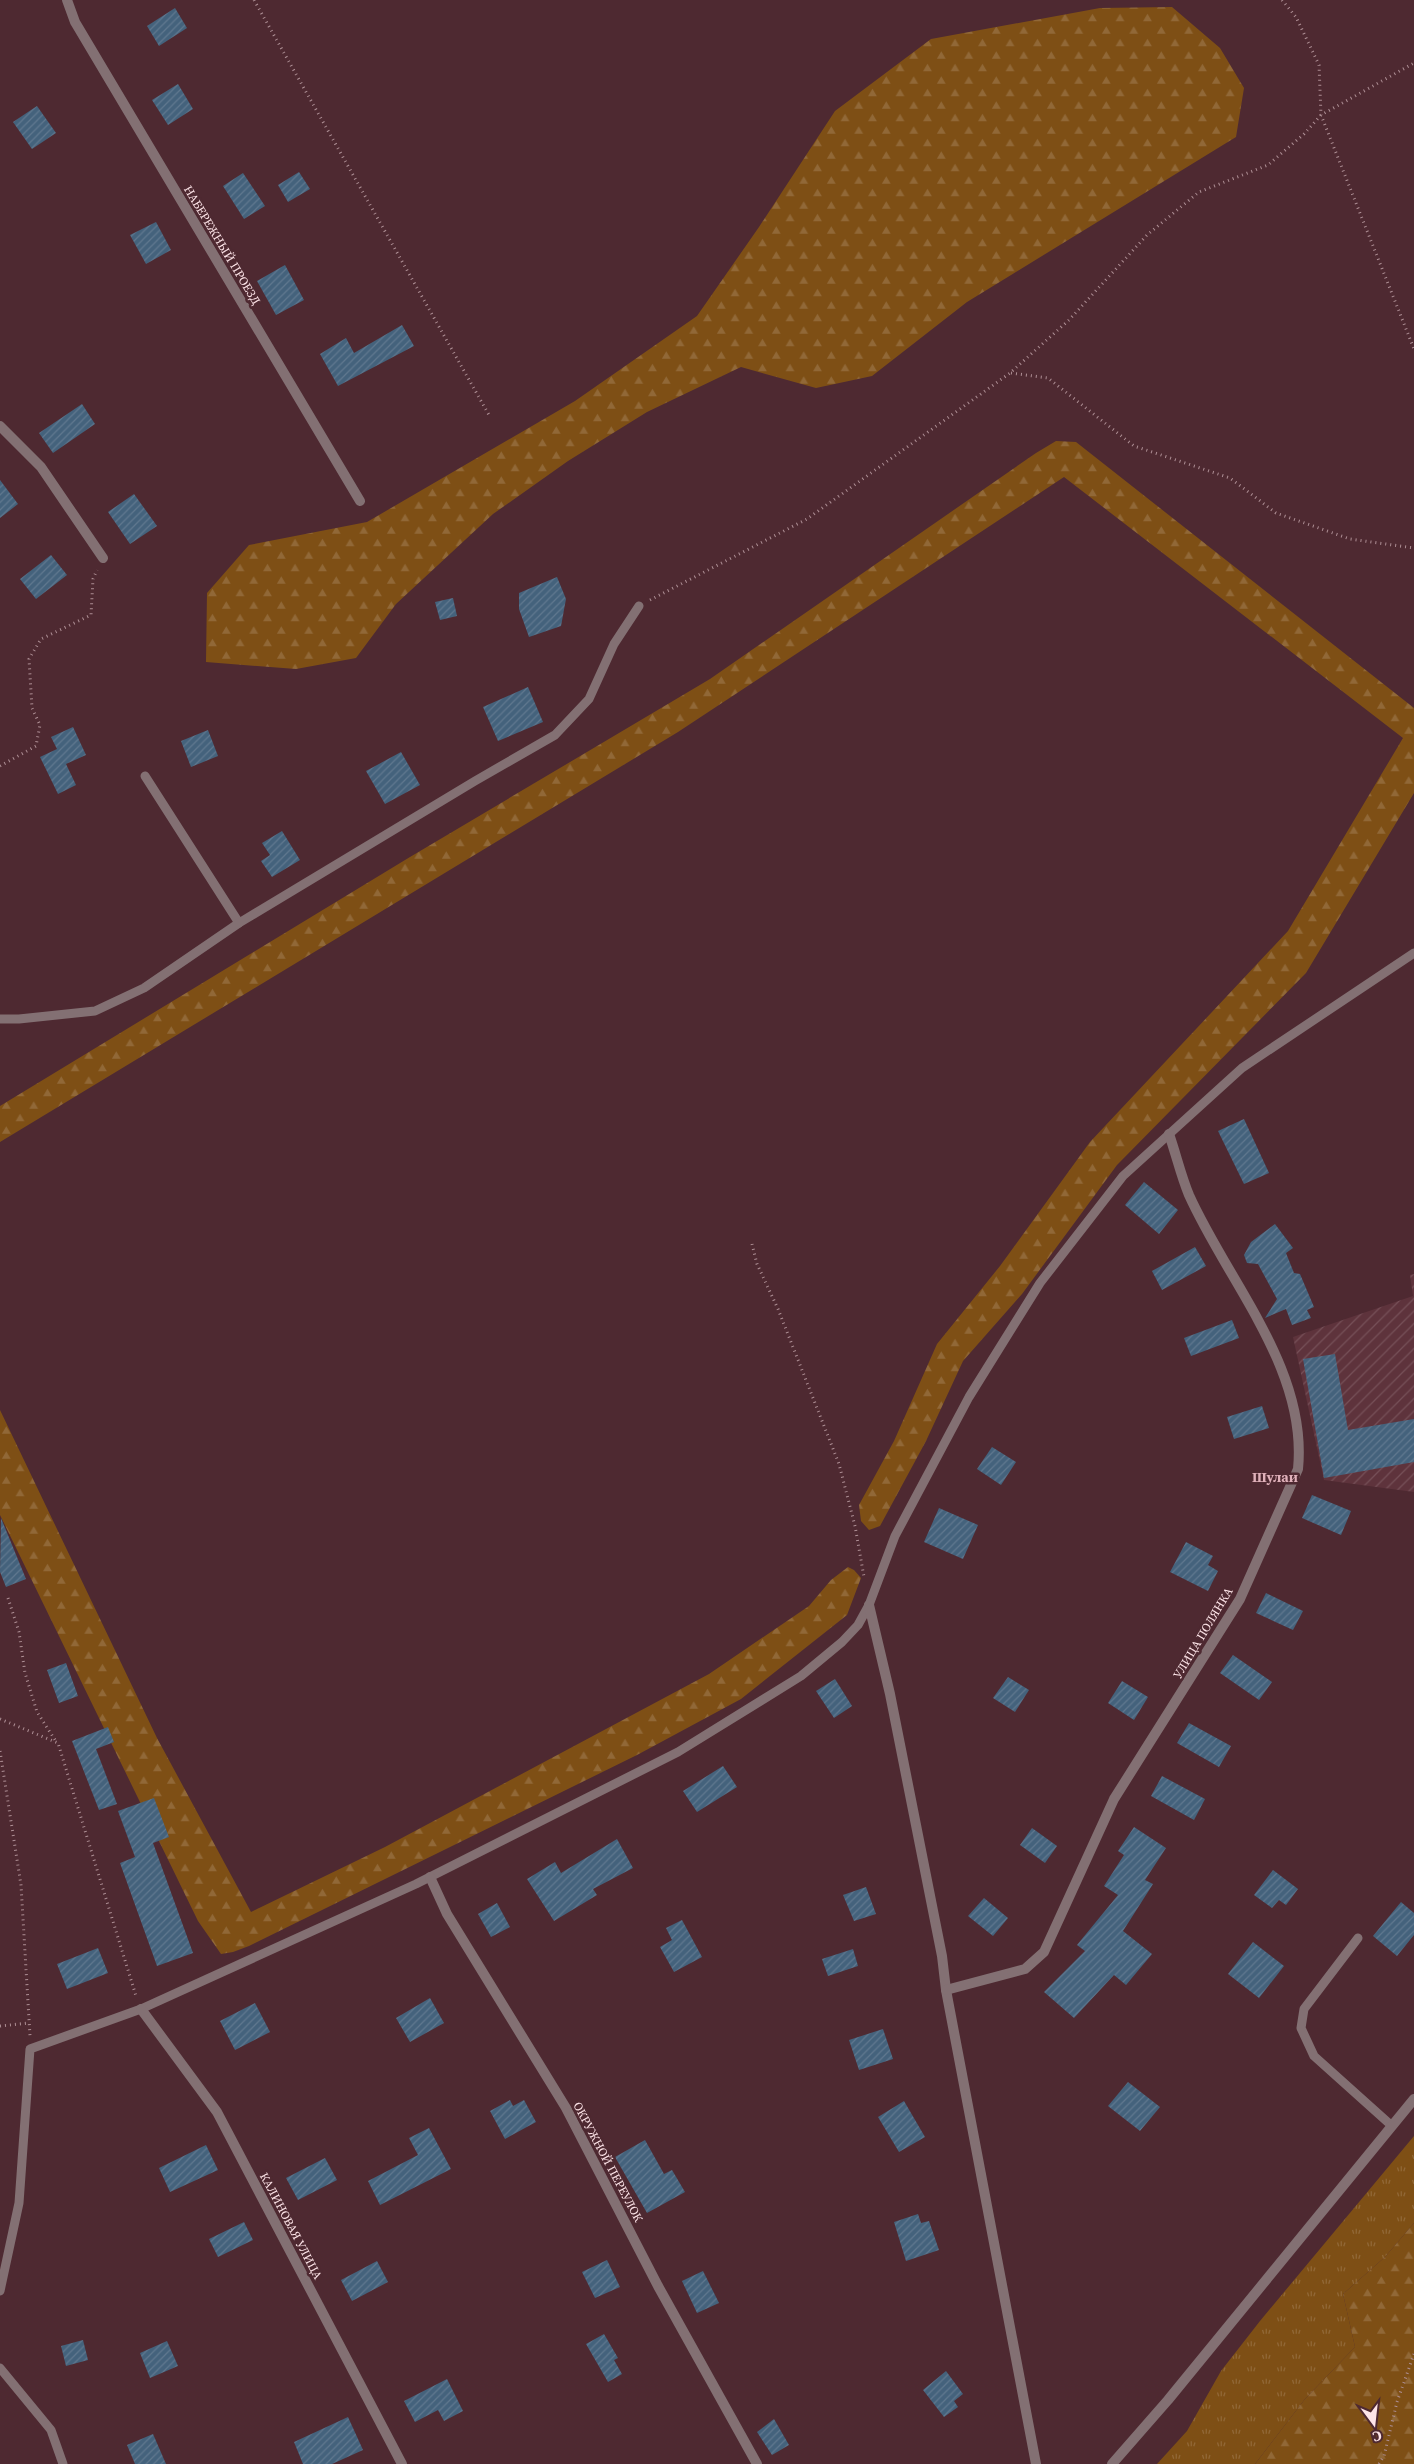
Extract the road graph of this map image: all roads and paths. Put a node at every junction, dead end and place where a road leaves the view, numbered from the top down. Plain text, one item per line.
1 (67, 0) edge
2 (254, 0) edge
3 (1282, 0) edge
4 (1414, 63) edge
5 (1321, 115) junction
6 (1414, 349) edge
7 (1010, 373) junction
8 (488, 415) dead end
9 (0, 426) edge
10 (360, 501) dead end
11 (1414, 548) edge
12 (103, 558) joint
13 (639, 606) joint
14 (0, 766) edge
15 (145, 776) dead end
16 (239, 923) junction
17 (1414, 953) edge
18 (0, 1019) edge
19 (1169, 1134) junction
20 (752, 1244) dead end
21 (8, 1598) dead end
22 (869, 1605) junction
23 (0, 1718) edge
24 (58, 1743) junction
25 (0, 1751) edge
26 (430, 1877) junction
27 (1358, 1938) dead end
28 (946, 1990) junction
29 (141, 2009) junction
30 (29, 2023) junction
31 (0, 2026) edge
32 (30, 2049) junction
33 (1414, 2099) edge
34 (1392, 2126) junction
35 (0, 2291) edge
36 (1414, 2354) edge
37 (0, 2368) edge
38 (63, 2464) edge
39 (402, 2464) edge
40 (757, 2464) edge
41 (1036, 2464) edge
42 (1112, 2464) edge
43 (1379, 2464) edge

1 - 10 street, НАБЕРЕЖНЫЙ ПРОЕЗД
2 - 8 path
3 - 5 path
4 - 5 path
5 - 6 path
5 - 7 path
7 - 11 path
7 - 13 path
9 - 12 street
12 - 14 path
13 - 16 lane
15 - 16 lane
16 - 18 lane
17 - 19 lane
19 - 22 lane
19 - 28 street, УЛИЦА ПОЛЯНКА
20 - 22 path
21 - 24 path
22 - 26 lane
22 - 28 street
23 - 24 path
24 - 29 path
25 - 30 path
26 - 29 lane
26 - 40 street, ОКРУЖНОЙ ПЕРЕУЛОК
27 - 34 lane
28 - 41 street
29 - 32 lane
29 - 39 street, КАЛИНОВАЯ УЛИЦА
30 - 31 path
30 - 32 path
32 - 35 lane
33 - 34 street
34 - 42 street
36 - 43 path
37 - 38 lane

